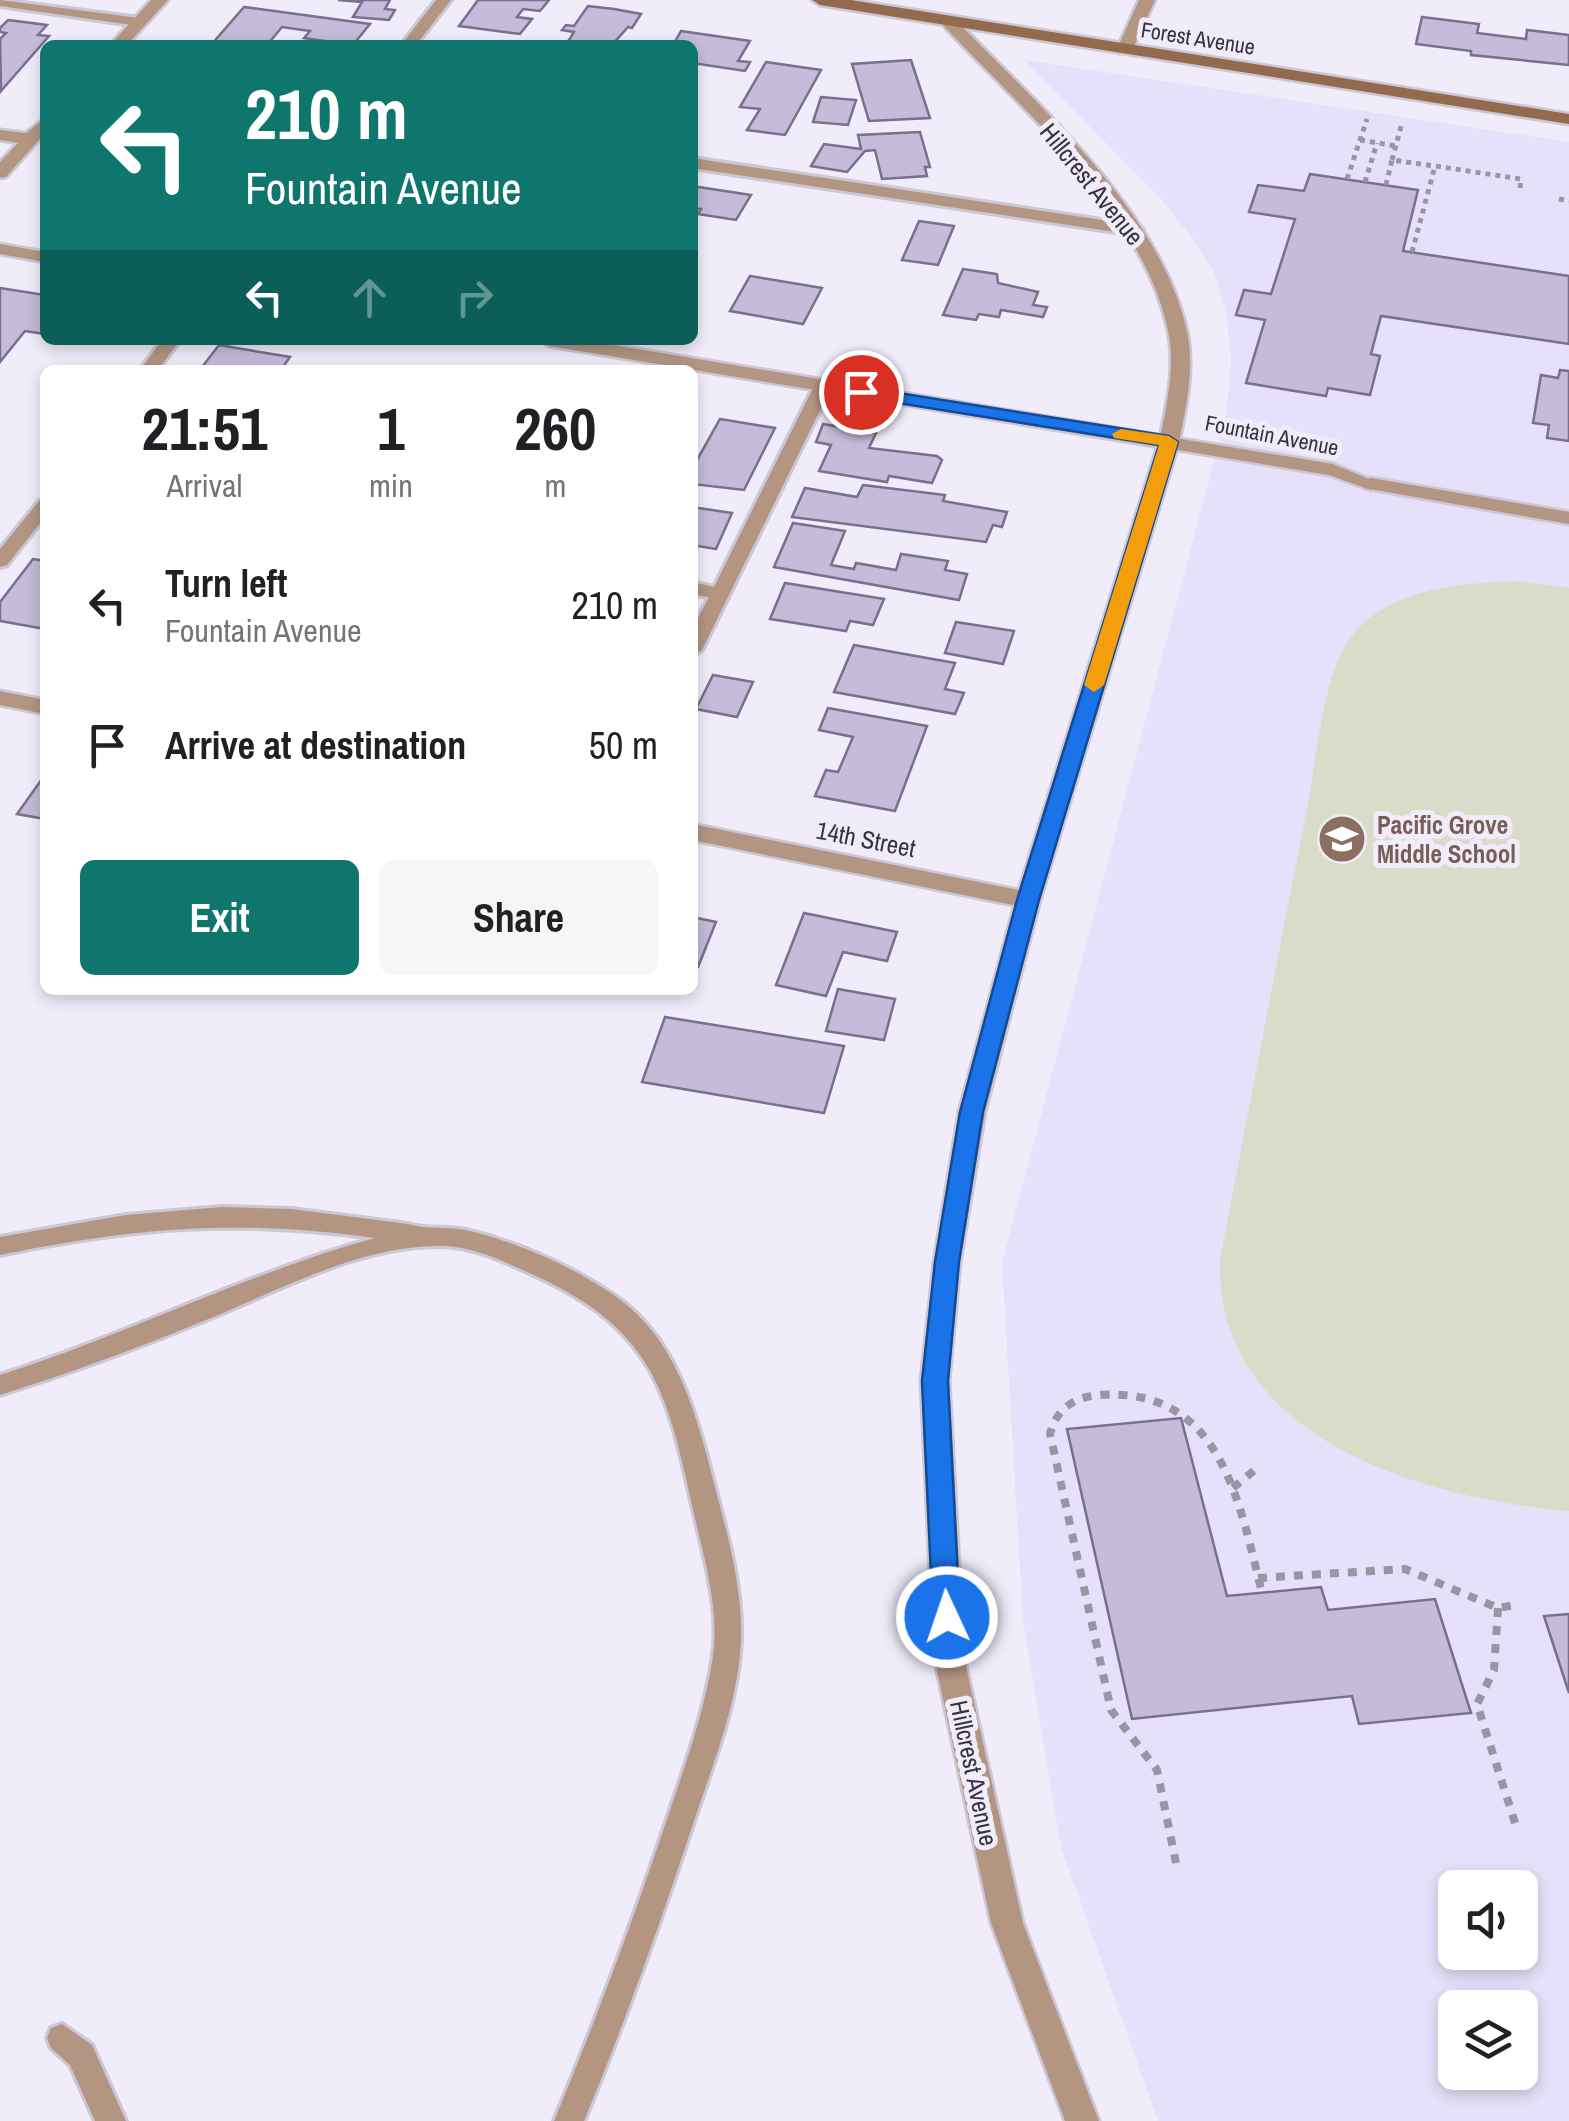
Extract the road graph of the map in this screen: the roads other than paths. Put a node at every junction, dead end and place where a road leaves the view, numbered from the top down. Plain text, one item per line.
1 (160, 0) edge
2 (444, 0) edge
3 (820, 0) edge
4 (1147, 0) edge
5 (0, 2) edge
6 (844, 2) edge
7 (139, 22) junction
8 (949, 22) junction
9 (123, 40) edge
10 (412, 40) edge
11 (1126, 48) junction
12 (1569, 119) edge
13 (40, 128) edge
14 (0, 134) edge
15 (30, 139) junction
16 (698, 164) edge
17 (0, 173) edge
18 (1135, 230) junction
19 (0, 249) edge
20 (40, 256) edge
21 (167, 345) edge
22 (579, 345) edge
23 (152, 365) edge
24 (824, 386) junction
25 (1169, 442) junction
26 (40, 510) edge
27 (1569, 518) edge
28 (0, 560) edge
29 (698, 589) edge
30 (720, 594) junction
31 (698, 638) edge
32 (0, 698) edge
33 (40, 706) edge
34 (698, 833) edge
35 (1028, 900) junction
36 (438, 1236) junction
37 (0, 1246) edge
38 (0, 1386) edge
39 (62, 2038) dead end
40 (111, 2121) edge
41 (569, 2121) edge
42 (1082, 2121) edge

1 - 7 street
2 - 10 lane
3 - 6 main road, Forest Avenue
4 - 11 street
5 - 7 lane
6 - 8 main road, Forest Avenue
7 - 9 street
8 - 11 main road, Forest Avenue
8 - 18 street, Hillcrest Avenue
11 - 12 main road, Forest Avenue
13 - 15 street
14 - 15 street
15 - 17 street
16 - 18 lane
18 - 25 street, Hillcrest Avenue
19 - 20 street
21 - 23 lane
22 - 24 street, Fountain Avenue
24 - 25 street, Fountain Avenue
24 - 30 lane
25 - 27 street, Fountain Avenue
25 - 35 street, Hillcrest Avenue
26 - 28 lane
29 - 30 lane
30 - 31 lane
32 - 33 street
34 - 35 street, 14th Street
35 - 42 street, Hillcrest Avenue
36 - 37 lane
36 - 38 lane
36 - 41 lane
39 - 40 lane

